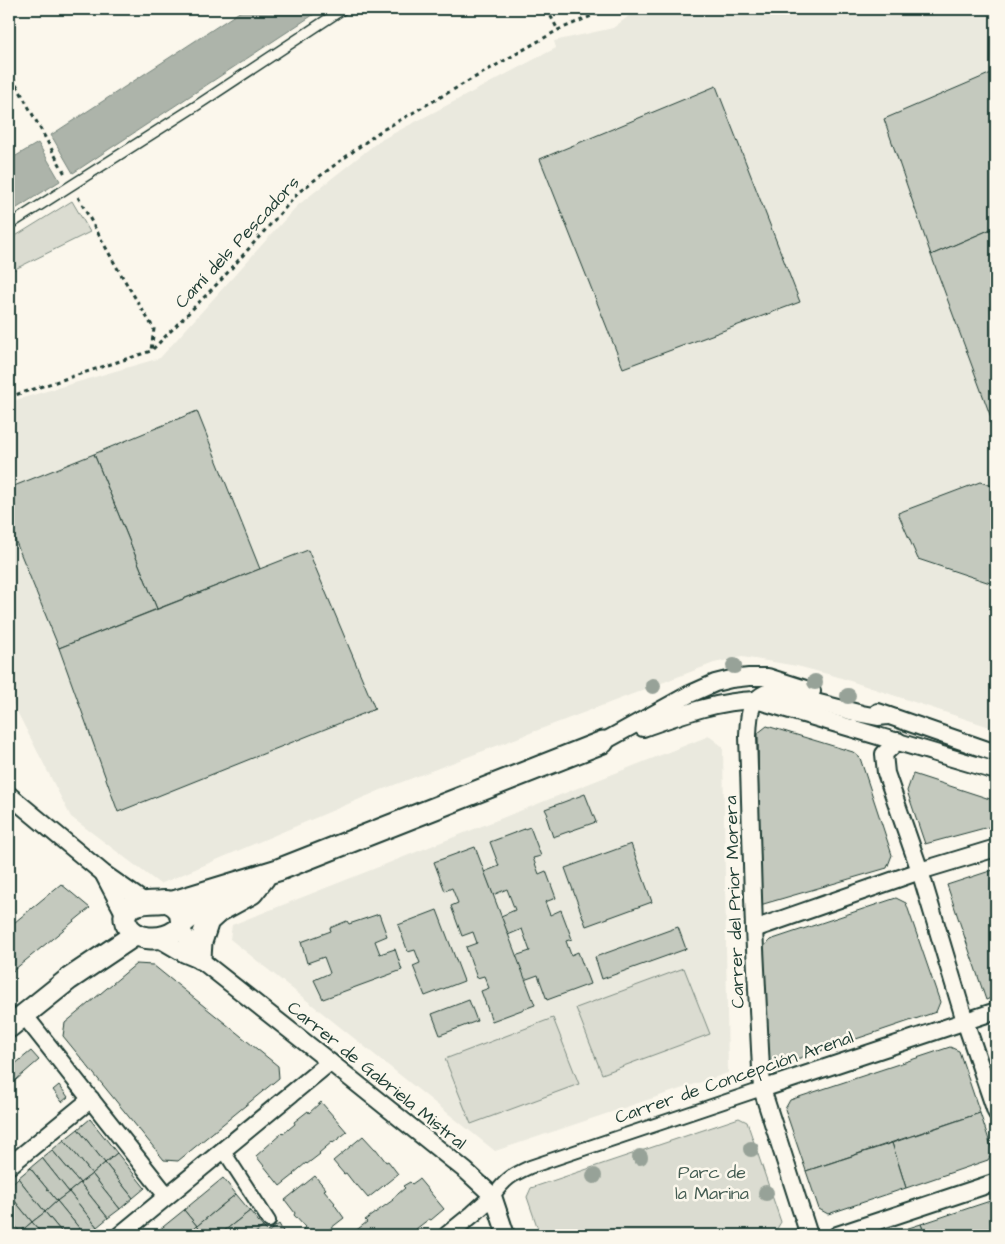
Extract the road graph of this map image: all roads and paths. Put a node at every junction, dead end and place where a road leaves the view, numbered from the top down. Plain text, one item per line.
1 (343, 9) edge
2 (547, 9) edge
3 (608, 9) edge
4 (558, 30) junction
5 (9, 71) edge
6 (72, 186) junction
7 (9, 225) edge
8 (151, 351) junction
9 (9, 397) edge
10 (756, 700) junction
11 (888, 716) junction
12 (898, 741) junction
13 (603, 742) junction
14 (996, 753) edge
15 (996, 771) edge
16 (9, 795) edge
17 (996, 848) edge
18 (920, 871) junction
19 (103, 873) junction
20 (271, 874) junction
21 (170, 902) junction
22 (146, 903) junction
23 (181, 926) junction
24 (136, 927) junction
25 (754, 929) junction
26 (201, 959) junction
27 (996, 1011) edge
28 (16, 1021) edge
29 (965, 1021) junction
30 (330, 1062) junction
31 (762, 1089) junction
32 (91, 1099) junction
33 (996, 1112) edge
34 (223, 1150) junction
35 (9, 1166) edge
36 (996, 1182) edge
37 (167, 1196) junction
38 (493, 1196) junction
39 (269, 1221) dead end
40 (125, 1234) edge
41 (447, 1235) edge
42 (506, 1235) edge
43 (809, 1235) edge
44 (837, 1235) edge

1 - 6 lane
2 - 4 path
3 - 4 path, Camí dels Pescadors
4 - 8 path, Camí dels Pescadors
5 - 6 path
6 - 7 lane
6 - 8 path
8 - 9 path, Camí dels Pescadors
10 - 11 street
10 - 12 street
10 - 13 street
10 - 25 street, Carrer del Prior Morera
11 - 13 street
11 - 14 street
12 - 15 street
12 - 18 street
13 - 20 street
16 - 19 street
17 - 18 street
18 - 25 street
18 - 29 street
19 - 22 street
19 - 24 street
20 - 21 street
20 - 23 street
20 - 26 street
21 - 22 street
21 - 23 street
22 - 24 street
23 - 24 street
23 - 26 street, Carrer de Gabriela Mistral
24 - 26 street, Carrer de Gabriela Mistral
24 - 28 street
25 - 31 street, Carrer del Prior Morera
26 - 30 street, Carrer de Gabriela Mistral
27 - 29 street, Carrer de Concepción Arenal
28 - 32 street
29 - 31 street, Carrer de Concepción Arenal
29 - 33 street
30 - 34 street
30 - 38 street, Carrer de Gabriela Mistral
31 - 38 street, Carrer de Concepción Arenal
31 - 43 street, Carrer del Prior Morera
32 - 35 street
32 - 37 street
34 - 37 street
34 - 39 street
36 - 44 street
37 - 40 street
38 - 41 street
38 - 42 street, Carrer de Gabriela Mistral

